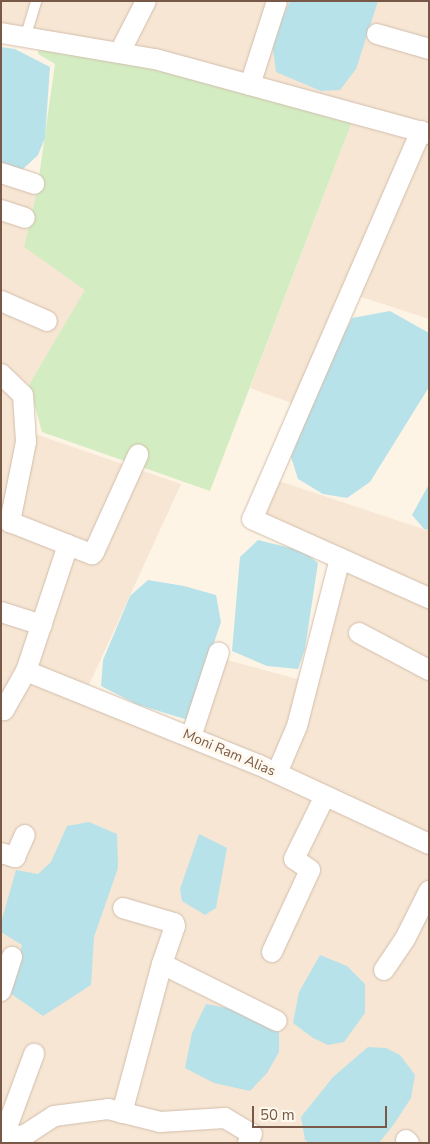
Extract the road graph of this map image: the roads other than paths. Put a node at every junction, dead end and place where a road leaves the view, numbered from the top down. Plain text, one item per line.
1 (36, 1) edge
2 (146, 1) edge
3 (277, 1) edge
4 (1, 32) edge
5 (377, 34) dead end
6 (25, 38) junction
7 (429, 49) edge
8 (120, 52) junction
9 (250, 85) junction
10 (425, 133) edge
11 (1, 172) edge
12 (34, 184) dead end
13 (1, 210) edge
14 (25, 218) dead end
15 (1, 301) edge
16 (47, 321) dead end
17 (1, 374) edge
18 (138, 455) dead end
19 (68, 545) junction
20 (340, 558) junction
21 (429, 598) edge
22 (1, 612) edge
23 (42, 625) junction
24 (359, 633) dead end
25 (219, 652) dead end
26 (429, 670) edge
27 (26, 671) junction
28 (1, 709) edge
29 (190, 737) junction
30 (276, 773) junction
31 (325, 796) junction
32 (25, 835) dead end
33 (429, 844) edge
34 (1, 853) edge
35 (429, 891) edge
36 (123, 908) dead end
37 (272, 952) dead end
38 (12, 957) dead end
39 (162, 964) junction
40 (384, 970) dead end
41 (1, 991) edge
42 (277, 1022) dead end
43 (34, 1054) dead end
44 (122, 1113) junction
45 (2, 1138) edge
46 (248, 1143) edge

1 - 6 lane
2 - 8 street
3 - 9 street
4 - 6 street
5 - 7 street
6 - 8 street
8 - 9 street
9 - 10 street
10 - 20 street
11 - 12 street
13 - 14 street
15 - 16 street
17 - 19 street
18 - 19 street
19 - 23 street
20 - 21 street
20 - 30 street
22 - 23 street
23 - 27 street
24 - 26 street
25 - 29 street
27 - 28 street
27 - 29 street, Moni Ram Alias
29 - 30 street, Moni Ram Alias
30 - 31 street, Moni Ram Alias
31 - 33 street, Moni Ram Alias
31 - 37 street
32 - 34 street
35 - 40 street
36 - 39 street
38 - 41 street
39 - 42 street
39 - 44 street
43 - 45 street
44 - 45 street
44 - 46 street

